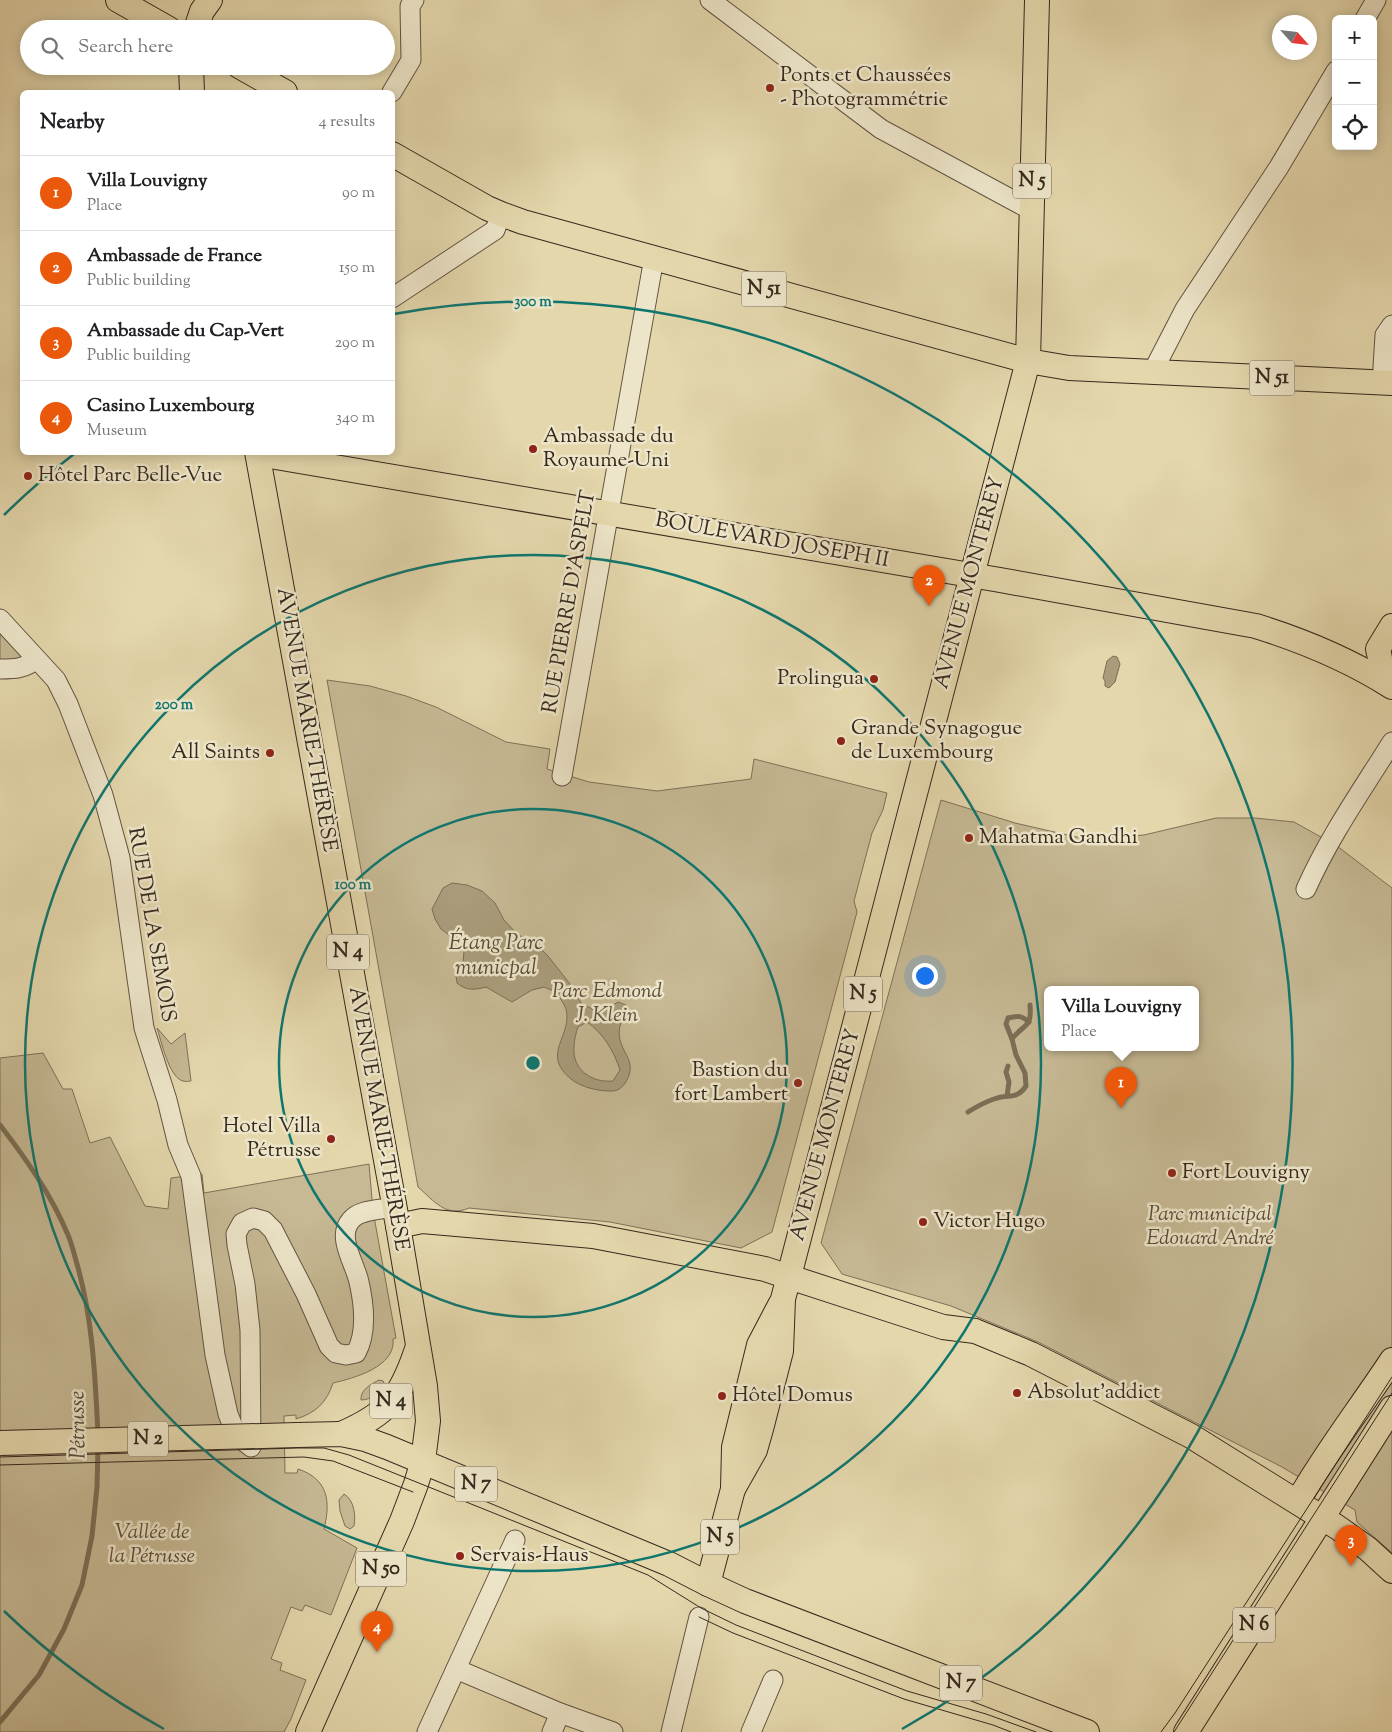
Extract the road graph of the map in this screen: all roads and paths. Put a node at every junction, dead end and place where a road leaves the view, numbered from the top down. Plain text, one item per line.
1 (118, 0) edge
2 (210, 0) edge
3 (414, 0) edge
4 (710, 0) edge
5 (1037, 0) edge
6 (1376, 0) edge
7 (1367, 15) edge
8 (153, 20) edge
9 (199, 20) edge
10 (191, 75) edge
11 (255, 75) edge
12 (1332, 78) edge
13 (192, 90) edge
14 (281, 90) edge
15 (393, 90) edge
16 (395, 156) edge
17 (1031, 210) junction
18 (500, 214) junction
19 (654, 258) junction
20 (395, 296) edge
21 (1392, 325) edge
22 (1028, 361) junction
23 (1152, 373) junction
24 (1387, 383) edge
25 (258, 455) edge
26 (270, 455) edge
27 (609, 513) junction
28 (972, 575) junction
29 (0, 620) edge
30 (1392, 626) edge
31 (36, 659) junction
32 (0, 669) edge
33 (1388, 685) edge
34 (1392, 742) edge
35 (562, 776) dead end
36 (1306, 889) dead end
37 (396, 1217) junction
38 (789, 1276) junction
39 (418, 1347) junction
40 (1392, 1360) edge
41 (1392, 1408) edge
42 (341, 1434) junction
43 (0, 1443) edge
44 (423, 1461) junction
45 (1298, 1501) junction
46 (1322, 1517) junction
47 (515, 1540) dead end
48 (1392, 1571) edge
49 (708, 1584) junction
50 (699, 1617) dead end
51 (456, 1669) junction
52 (774, 1680) dead end
53 (560, 1713) junction
54 (308, 1732) edge
55 (427, 1732) edge
56 (552, 1732) edge
57 (613, 1732) edge
58 (671, 1732) edge
59 (751, 1732) edge
60 (1086, 1732) edge
61 (1186, 1732) edge

1 - 8 main road
2 - 9 main road
3 - 15 street
4 - 17 street
5 - 17 main road, N 5
6 - 7 street
10 - 13 main road
11 - 14 main road
12 - 23 street
16 - 18 main road, N 51
17 - 22 main road, N 5
18 - 19 main road, N 51
18 - 20 street
19 - 22 main road, N 51
19 - 27 street, RUE PIERRE D'ASPELT
21 - 24 street
22 - 23 main road, N 51
22 - 28 main road, AVENUE MONTEREY / N 5
23 - 24 main road, N 51
25 - 37 main road, AVENUE MARIE-THÉRÈSE / N 4
26 - 27 main road, BOULEVARD JOSEPH II
27 - 28 main road, BOULEVARD JOSEPH II
27 - 35 street, RUE PIERRE D'ASPELT
28 - 33 main road, BOULEVARD JOSEPH II
28 - 38 main road, AVENUE MONTEREY / N 5
29 - 31 street, RUE DE LA SEMOIS
30 - 33 main road
31 - 32 street
31 - 37 street, RUE DE LA SEMOIS
34 - 36 street
37 - 38 main road
37 - 39 main road, AVENUE MARIE-THÉRÈSE / N 4
38 - 45 main road
38 - 49 main road, AVENUE MONTEREY / N 5
39 - 42 main road, N 4
39 - 44 main road, AVENUE MARIE-THÉRÈSE / N 4
40 - 45 main road
41 - 46 main road, N 6
42 - 43 main road, N 2, bridge
42 - 44 main road, N 2
44 - 49 main road, N 7
44 - 54 main road, N 50
45 - 46 main road
46 - 48 main road
46 - 61 main road, N 6
47 - 51 street
49 - 60 main road, N 7
50 - 58 street
51 - 53 street
51 - 55 street
52 - 59 street
53 - 56 street
53 - 57 street

